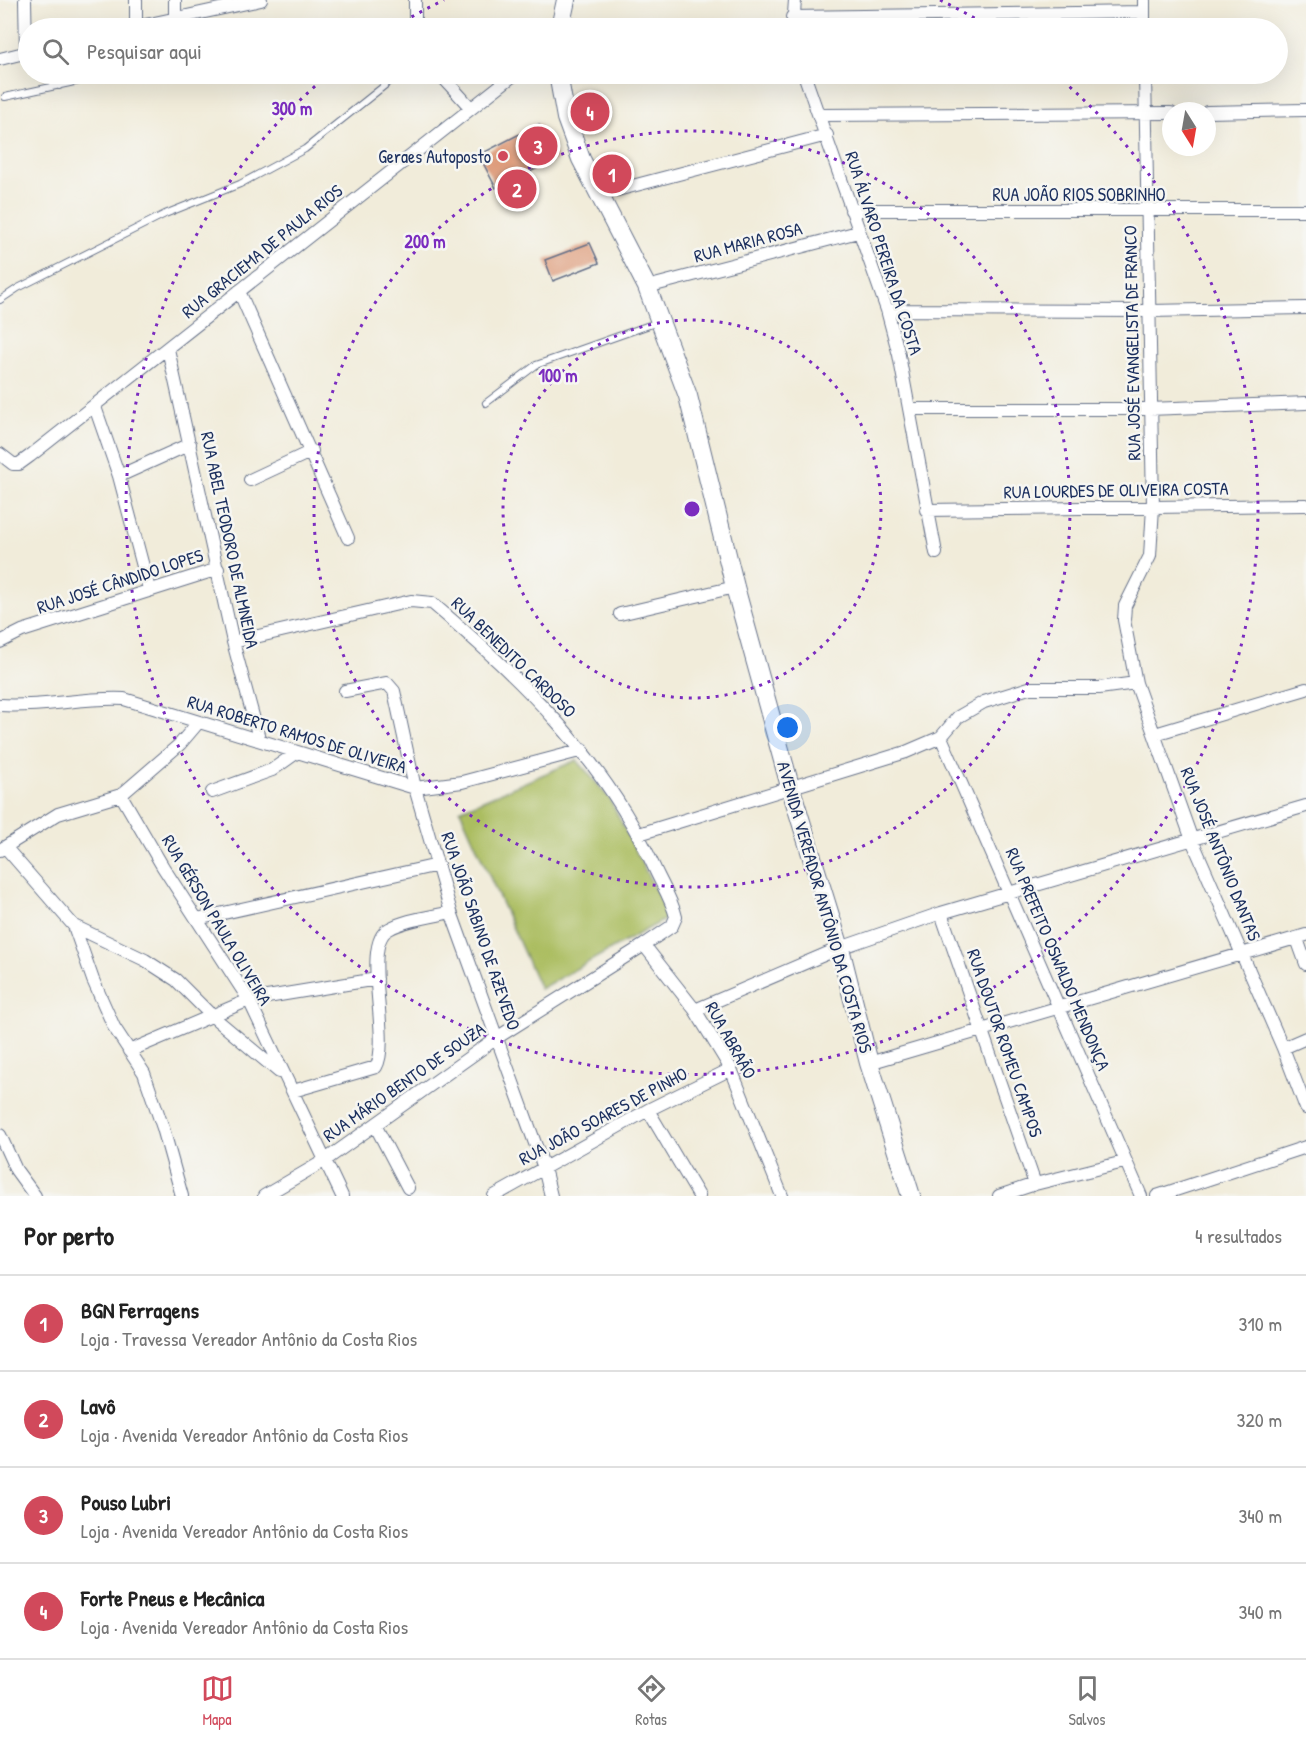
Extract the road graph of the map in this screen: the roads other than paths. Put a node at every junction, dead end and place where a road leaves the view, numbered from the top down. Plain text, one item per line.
1 (25, 0) edge
2 (136, 0) edge
3 (176, 0) edge
4 (261, 0) edge
5 (415, 0) edge
6 (566, 0) edge
7 (795, 0) edge
8 (1144, 6) edge
9 (26, 18) edge
10 (134, 18) edge
11 (175, 18) edge
12 (180, 18) edge
13 (415, 18) edge
14 (562, 18) edge
15 (793, 18) edge
16 (896, 18) edge
17 (18, 54) edge
18 (0, 58) edge
19 (68, 84) edge
20 (386, 84) edge
21 (449, 84) edge
22 (501, 84) edge
23 (560, 84) edge
24 (808, 84) edge
25 (1145, 84) edge
26 (59, 86) joint
27 (5, 97) dead end
28 (470, 107) junction
29 (1306, 110) edge
30 (1216, 112) edge
31 (1146, 113) junction
32 (1162, 113) edge
33 (819, 115) junction
34 (826, 135) junction
35 (598, 195) junction
36 (852, 210) junction
37 (1306, 210) edge
38 (1148, 212) junction
39 (858, 232) junction
40 (647, 287) junction
41 (239, 291) junction
42 (0, 300) edge
43 (1306, 308) edge
44 (887, 309) junction
45 (1150, 311) junction
46 (662, 321) junction
47 (168, 349) junction
48 (486, 403) dead end
49 (1306, 403) edge
50 (95, 406) junction
51 (1149, 409) junction
52 (910, 410) junction
53 (190, 444) junction
54 (312, 451) junction
55 (0, 454) edge
56 (119, 476) junction
57 (250, 480) dead end
58 (1306, 506) edge
59 (1153, 507) junction
60 (927, 510) junction
61 (348, 538) dead end
62 (936, 553) dead end
63 (218, 569) junction
64 (735, 587) junction
65 (149, 589) junction
66 (1125, 606) joint
67 (620, 614) dead end
68 (0, 642) edge
69 (233, 642) junction
70 (1136, 683) junction
71 (1306, 689) edge
72 (345, 692) dead end
73 (0, 705) edge
74 (197, 724) junction
75 (1155, 734) junction
76 (941, 736) junction
77 (259, 738) junction
78 (583, 750) junction
79 (296, 753) junction
80 (790, 786) junction
81 (415, 788) junction
82 (212, 792) dead end
83 (121, 795) junction
84 (1306, 806) edge
85 (639, 834) junction
86 (1192, 840) junction
87 (3, 849) edge
88 (438, 865) junction
89 (1009, 893) junction
90 (452, 912) junction
91 (675, 912) joint
92 (941, 913) junction
93 (197, 919) junction
94 (74, 926) junction
95 (1301, 937) edge
96 (644, 945) junction
97 (840, 948) junction
98 (1242, 955) junction
99 (1306, 964) edge
100 (376, 979) junction
101 (249, 1000) junction
102 (1060, 1006) junction
103 (695, 1010) junction
104 (211, 1015) junction
105 (984, 1031) junction
106 (498, 1037) junction
107 (1306, 1038) edge
108 (1283, 1048) junction
109 (129, 1051) junction
110 (869, 1062) junction
111 (731, 1069) junction
112 (281, 1074) junction
113 (293, 1091) junction
114 (1306, 1108) edge
115 (648, 1110) junction
116 (375, 1125) junction
117 (0, 1135) edge
118 (1306, 1147) edge
119 (324, 1161) junction
120 (1124, 1162) junction
121 (544, 1168) junction
122 (1035, 1184) junction
123 (408, 1188) dead end
124 (35, 1196) edge
125 (182, 1196) edge
126 (264, 1196) edge
127 (342, 1196) edge
128 (494, 1196) edge
129 (551, 1196) edge
130 (699, 1196) edge
131 (782, 1196) edge
132 (911, 1196) edge
133 (999, 1196) edge
134 (1141, 1196) edge
135 (1157, 1196) edge

1 - 9 street
2 - 10 street
3 - 11 street
4 - 12 street
5 - 13 street
6 - 14 main road
7 - 15 street
8 - 16 street
17 - 18 street
19 - 26 lane
20 - 42 lane
21 - 28 street
22 - 28 street, RUA GRACIEMA DE PAULA RIOS
23 - 35 main road, AVENIDA VEREADOR ANTÔNIO DA COSTA RIOS
24 - 33 street, RUA ÁLVARO PEREIRA DA COSTA
25 - 31 street, RUA JOSÉ EVANGELISTA DE FRANCO
26 - 27 lane
28 - 41 street, RUA GRACIEMA DE PAULA RIOS
29 - 30 street
31 - 32 street
31 - 33 street
31 - 38 street, RUA JOSÉ EVANGELISTA DE FRANCO
33 - 34 street, RUA ÁLVARO PEREIRA DA COSTA
34 - 35 street
34 - 36 street, RUA ÁLVARO PEREIRA DA COSTA
35 - 40 main road, AVENIDA VEREADOR ANTÔNIO DA COSTA RIOS
36 - 38 street, RUA JOÃO RIOS SOBRINHO
36 - 39 street, RUA ÁLVARO PEREIRA DA COSTA
37 - 38 street, RUA JOÃO RIOS SOBRINHO
38 - 45 street, RUA JOSÉ EVANGELISTA DE FRANCO
39 - 40 street, RUA MARIA ROSA
39 - 44 street, RUA ÁLVARO PEREIRA DA COSTA
40 - 46 main road, AVENIDA VEREADOR ANTÔNIO DA COSTA RIOS
41 - 47 street, RUA GRACIEMA DE PAULA RIOS
41 - 54 street
43 - 45 street
44 - 45 street
44 - 52 street, RUA ÁLVARO PEREIRA DA COSTA
45 - 51 street, RUA JOSÉ EVANGELISTA DE FRANCO
46 - 48 lane
46 - 64 main road, AVENIDA VEREADOR ANTÔNIO DA COSTA RIOS
47 - 50 street, RUA GRACIEMA DE PAULA RIOS
47 - 53 street, RUA ABEL TEODORO DE ALMNEIDA
49 - 51 street
50 - 55 street, RUA GRACIEMA DE PAULA RIOS
50 - 56 street
51 - 52 street
51 - 59 street, RUA JOSÉ EVANGELISTA DE FRANCO
52 - 60 street, RUA ÁLVARO PEREIRA DA COSTA
53 - 56 street
53 - 63 street, RUA ABEL TEODORO DE ALMNEIDA
54 - 57 street
54 - 61 street
56 - 65 street
58 - 59 street, RUA LOURDES DE OLIVEIRA COSTA
59 - 60 street, RUA LOURDES DE OLIVEIRA COSTA
59 - 66 street, RUA JOSÉ EVANGELISTA DE FRANCO
60 - 62 street, RUA ÁLVARO PEREIRA DA COSTA
63 - 65 street, RUA JOSÉ CÂNDIDO LOPES
63 - 69 street, RUA ABEL TEODORO DE ALMNEIDA
64 - 67 street
64 - 80 main road, AVENIDA VEREADOR ANTÔNIO DA COSTA RIOS
65 - 68 street, RUA JOSÉ CÂNDIDO LOPES
66 - 70 street, RUA JOSÉ ANTÔNIO DANTAS
69 - 77 street, RUA ABEL TEODORO DE ALMNEIDA
69 - 78 street, RUA BENEDITO CARDOSO
70 - 75 street, RUA JOSÉ ANTÔNIO DANTAS
70 - 76 street
71 - 75 street
72 - 81 street, RUA JOÃO SABINO DE AZEVEDO
73 - 74 street, RUA ROBERTO RAMOS DE OLIVEIRA
74 - 77 street, RUA ROBERTO RAMOS DE OLIVEIRA
74 - 83 street
75 - 86 street, RUA JOSÉ ANTÔNIO DANTAS
76 - 80 street
76 - 89 street, RUA PREFEITO OSWALDO MENDONÇA
77 - 79 street, RUA ROBERTO RAMOS DE OLIVEIRA
78 - 81 street, RUA ROBERTO RAMOS DE OLIVEIRA
78 - 85 street, RUA BENEDITO CARDOSO
79 - 81 street, RUA ROBERTO RAMOS DE OLIVEIRA
79 - 82 street
80 - 85 street
80 - 97 main road, AVENIDA VEREADOR ANTÔNIO DA COSTA RIOS
81 - 88 street, RUA JOÃO SABINO DE AZEVEDO
83 - 87 street
83 - 93 street, RUA GÉRSON PAULA OLIVEIRA
84 - 86 street
85 - 91 street, RUA BENEDITO CARDOSO
86 - 89 street
86 - 98 street, RUA JOSÉ ANTÔNIO DANTAS
87 - 94 street
88 - 90 street, RUA JOÃO SABINO DE AZEVEDO
88 - 93 street
89 - 92 street
89 - 102 street, RUA PREFEITO OSWALDO MENDONÇA
90 - 100 street
90 - 106 street, RUA JOÃO SABINO DE AZEVEDO
91 - 96 street, RUA MÁRIO BENTO DE SOUZA
92 - 97 street
92 - 105 street, RUA DOUTOR ROMEU CAMPOS
93 - 101 street, RUA GÉRSON PAULA OLIVEIRA
94 - 104 street
94 - 109 street
95 - 98 street
95 - 99 street
96 - 103 street, RUA ABRAÃO
96 - 106 street, RUA MÁRIO BENTO DE SOUZA
97 - 103 street
97 - 110 main road, AVENIDA VEREADOR ANTÔNIO DA COSTA RIOS
98 - 102 street
98 - 108 street, RUA JOSÉ ANTÔNIO DANTAS
100 - 101 street
100 - 113 street
101 - 104 street
101 - 112 street, RUA GÉRSON PAULA OLIVEIRA
102 - 105 street
102 - 120 street, RUA PREFEITO OSWALDO MENDONÇA
103 - 111 street, RUA ABRAÃO
104 - 109 street
104 - 112 street
105 - 110 street
105 - 122 street, RUA DOUTOR ROMEU CAMPOS
106 - 116 street, RUA MÁRIO BENTO DE SOUZA
106 - 121 street, RUA JOÃO SABINO DE AZEVEDO
107 - 108 street
108 - 114 street, RUA JOSÉ ANTÔNIO DANTAS
109 - 125 street
110 - 132 main road, AVENIDA VEREADOR ANTÔNIO DA COSTA RIOS
111 - 115 street, RUA JOÃO SOARES DE PINHO
111 - 131 street, RUA ABRAÃO
112 - 113 street, RUA GÉRSON PAULA OLIVEIRA
113 - 119 street, RUA GÉRSON PAULA OLIVEIRA
115 - 121 street, RUA JOÃO SOARES DE PINHO
115 - 130 street
116 - 119 street, RUA MÁRIO BENTO DE SOUZA
116 - 123 street
117 - 124 street
118 - 135 street
119 - 126 street, RUA MÁRIO BENTO DE SOUZA
119 - 127 street, RUA GÉRSON PAULA OLIVEIRA
120 - 122 street
120 - 134 street, RUA PREFEITO OSWALDO MENDONÇA
121 - 128 street, RUA JOÃO SOARES DE PINHO
121 - 129 street, RUA JOÃO SABINO DE AZEVEDO
122 - 133 street

